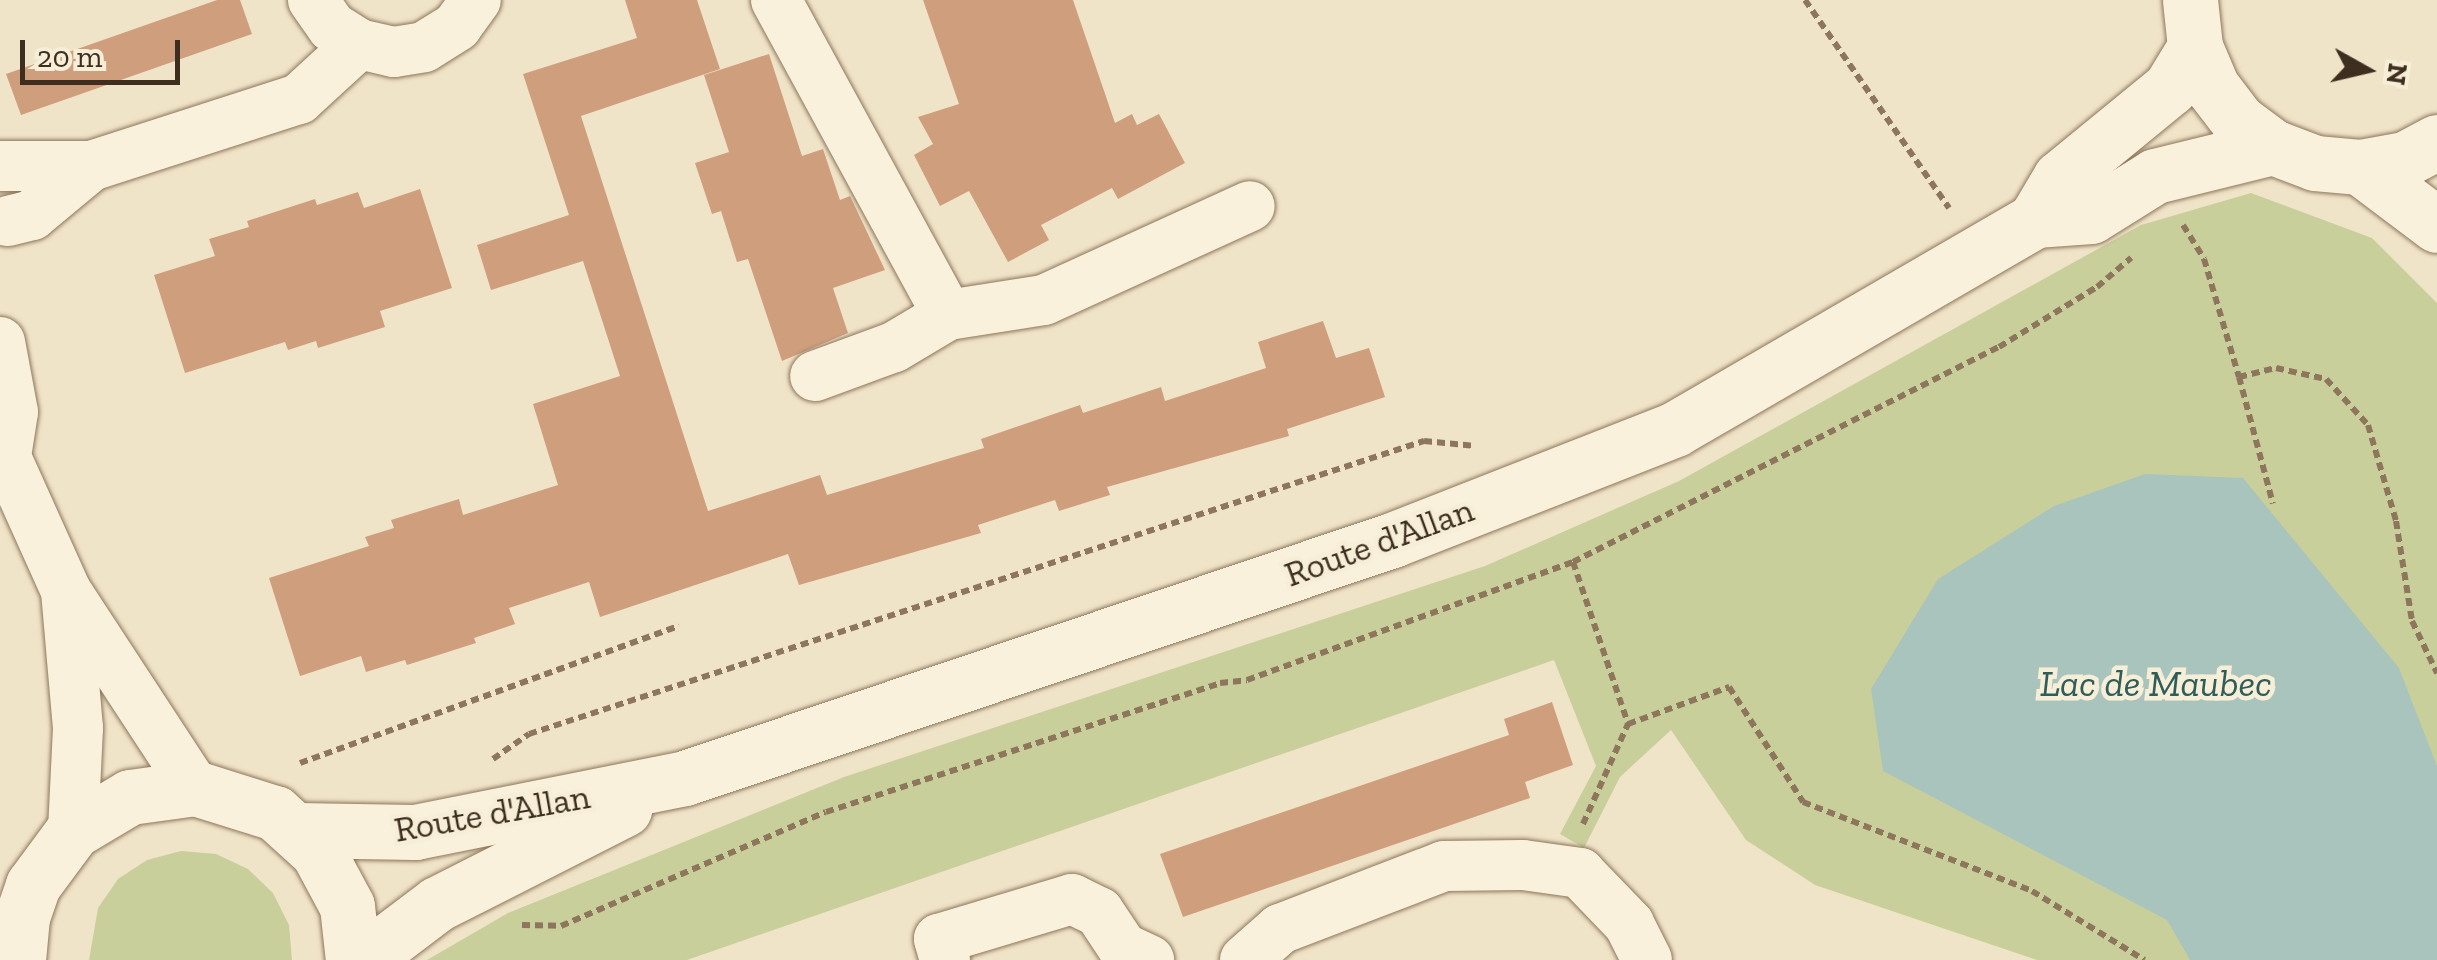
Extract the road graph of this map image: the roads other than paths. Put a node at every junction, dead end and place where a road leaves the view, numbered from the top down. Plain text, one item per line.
1 (313, 0) edge
2 (476, 0) edge
3 (776, 0) edge
4 (2192, 23) edge
5 (360, 44) junction
6 (2437, 142) edge
7 (2273, 147) junction
8 (0, 166) edge
9 (90, 166) junction
10 (2360, 167) junction
11 (1250, 206) dead end
12 (2035, 220) junction
13 (3, 222) edge
14 (2437, 225) edge
15 (948, 315) junction
16 (0, 342) edge
17 (814, 376) dead end
18 (3, 447) edge
19 (66, 592) junction
20 (684, 778) junction
21 (195, 788) junction
22 (297, 830) junction
23 (73, 831) junction
24 (13, 937) edge
25 (353, 960) edge
26 (363, 960) edge
27 (946, 960) edge
28 (1149, 960) edge
29 (1245, 960) edge
30 (1647, 960) edge

1 - 5 street
2 - 5 street
3 - 15 street
4 - 7 street
4 - 12 street, Route d'Allan
5 - 9 street
6 - 10 street
7 - 10 street
7 - 12 street, Route d'Allan
8 - 9 street
9 - 13 street
10 - 14 street
11 - 15 street
12 - 20 street, Route d'Allan
15 - 17 street
16 - 18 street
18 - 19 street
19 - 21 street
19 - 23 street
20 - 22 street, Route d'Allan
20 - 26 street, Route d'Allan
21 - 22 street
21 - 23 street
22 - 25 street
23 - 24 street
27 - 28 street
29 - 30 street

